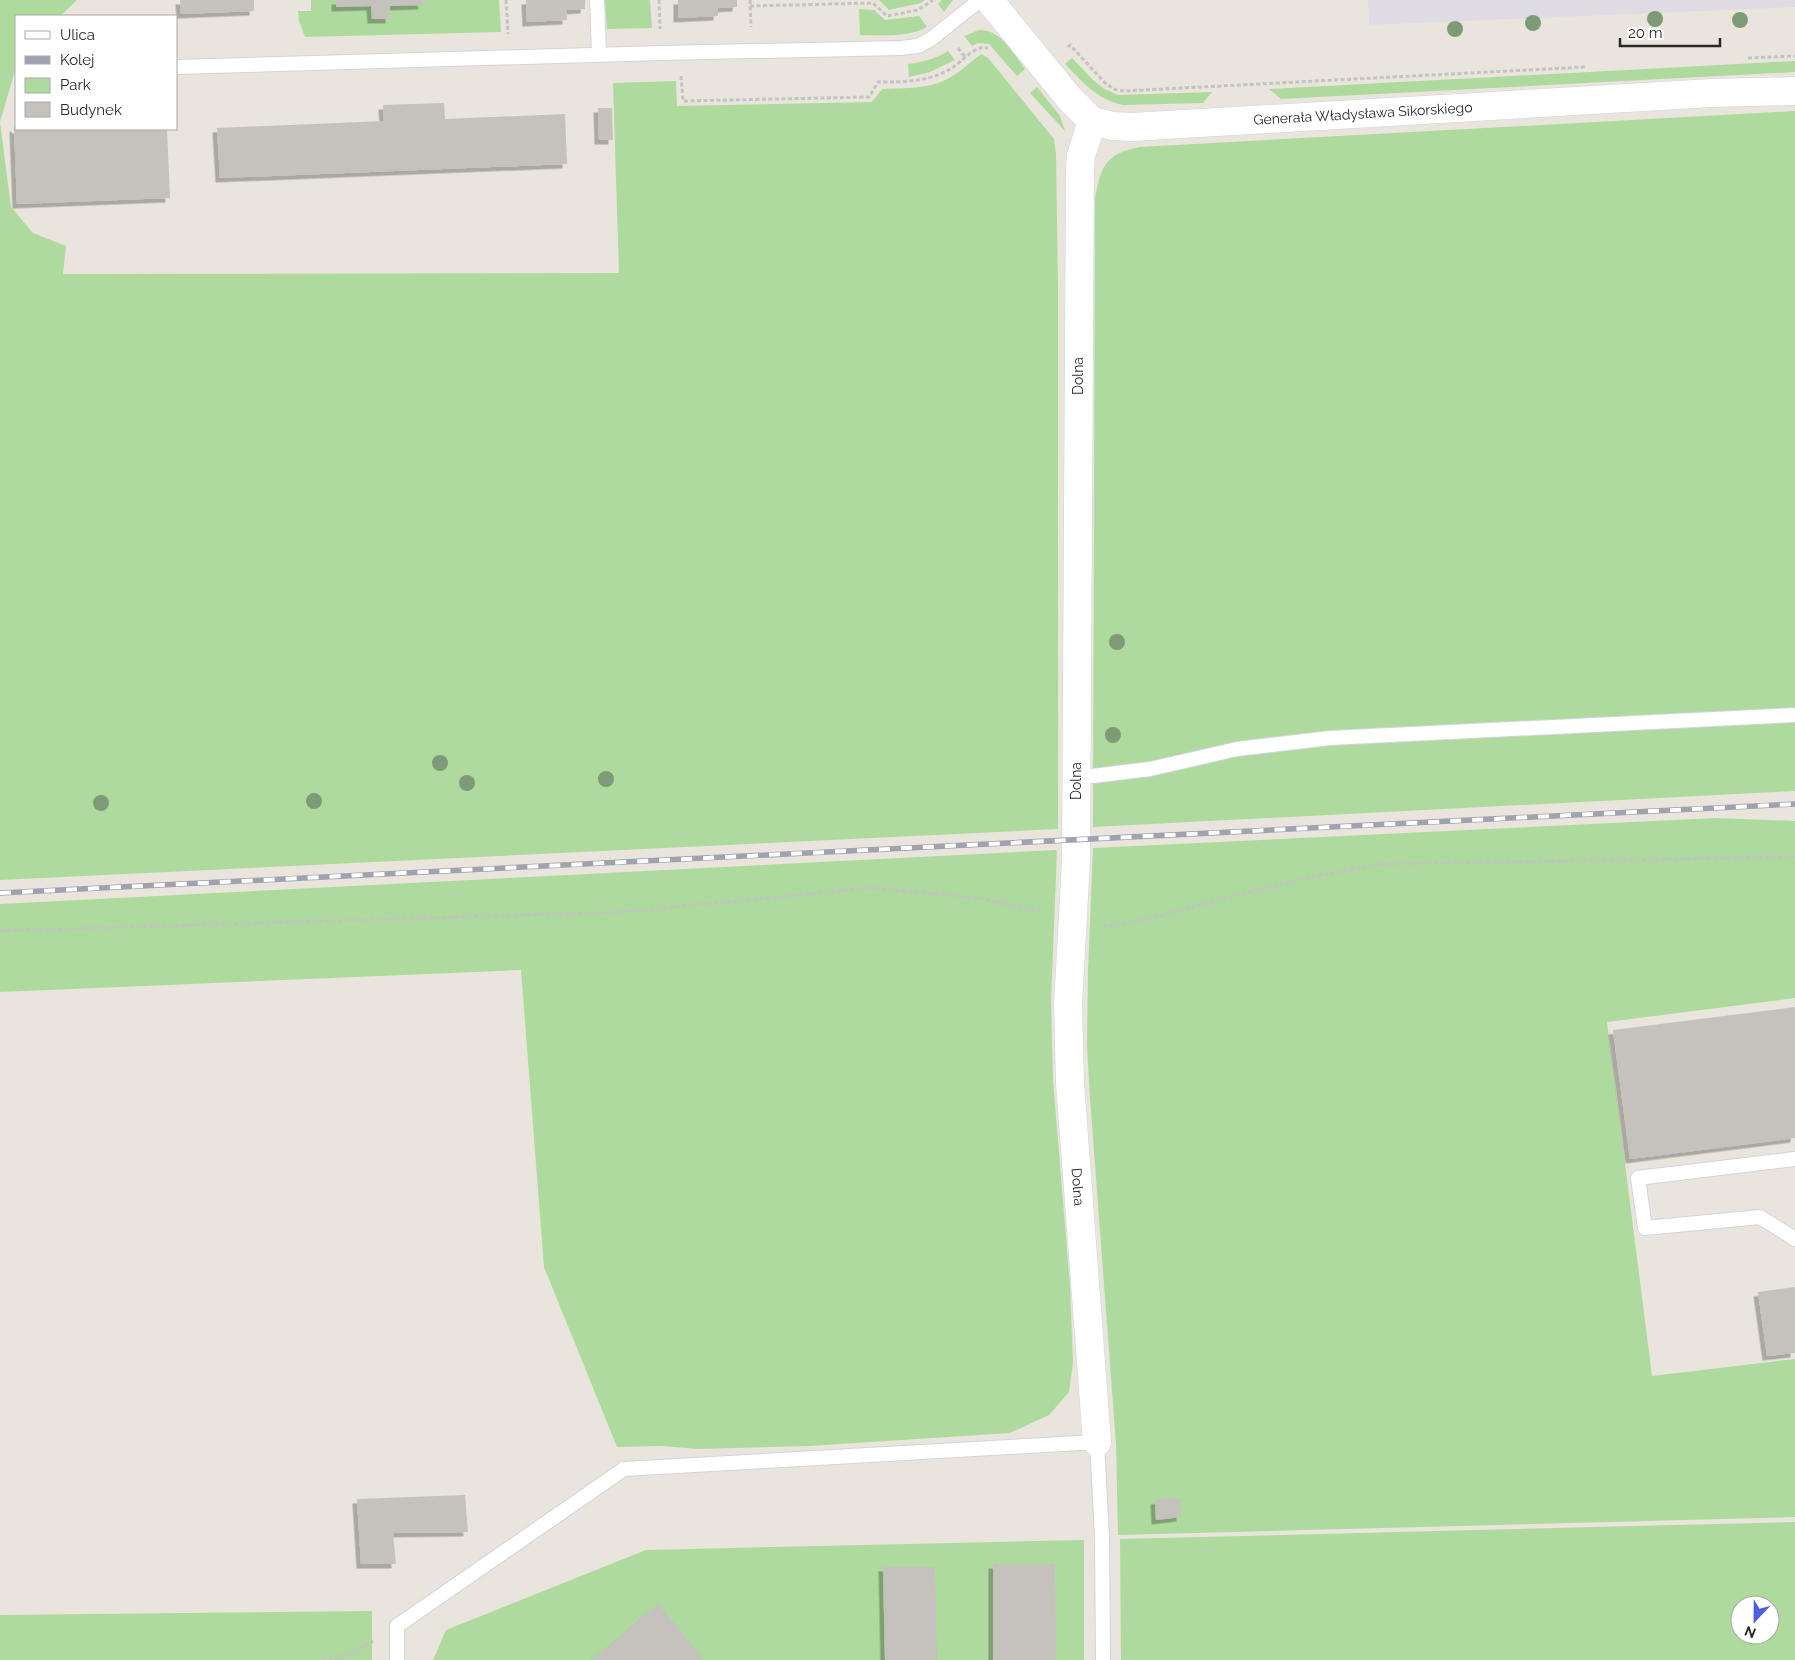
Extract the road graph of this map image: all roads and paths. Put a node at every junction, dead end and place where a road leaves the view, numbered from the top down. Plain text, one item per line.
1 (506, 0) edge
2 (597, 0) edge
3 (933, 0) edge
4 (980, 0) edge
5 (988, 0) edge
6 (750, 6) dead end
7 (508, 37) dead end
8 (1070, 46) dead end
9 (990, 49) dead end
10 (599, 54) junction
11 (1795, 56) edge
12 (1741, 59) dead end
13 (1594, 66) dead end
14 (178, 67) edge
15 (681, 76) dead end
16 (1795, 90) edge
17 (1092, 121) junction
18 (1795, 715) edge
19 (1076, 778) junction
20 (1795, 857) edge
21 (1074, 919) junction
22 (0, 931) edge
23 (1795, 1159) edge
24 (1795, 1239) edge
25 (1097, 1442) junction
26 (397, 1626) junction
27 (322, 1660) edge
28 (397, 1660) edge
29 (1103, 1660) edge

1 - 7 path
2 - 10 lane
3 - 6 path
4 - 10 lane
5 - 17 street
8 - 13 path
9 - 15 path
10 - 14 lane
11 - 12 path
16 - 17 street, Generała Władysława Sikorskiego
17 - 19 street, Dolna
18 - 19 lane
19 - 21 street, Dolna
20 - 21 path
21 - 22 path
21 - 25 street, Dolna
23 - 24 lane
25 - 26 lane
25 - 29 lane
26 - 27 path
26 - 28 lane

